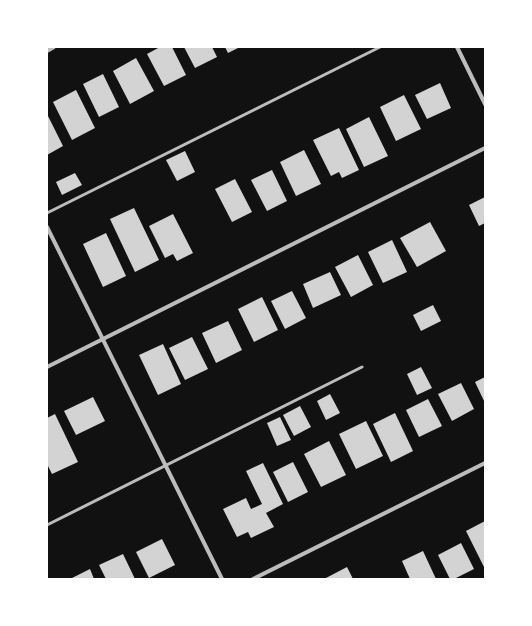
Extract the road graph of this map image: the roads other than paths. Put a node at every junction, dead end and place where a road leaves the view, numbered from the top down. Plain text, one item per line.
1 (54, 47) edge
2 (380, 47) edge
3 (457, 47) edge
4 (47, 51) edge
5 (485, 104) edge
6 (485, 148) edge
7 (47, 213) edge
8 (47, 227) edge
9 (102, 339) junction
10 (362, 366) dead end
11 (47, 367) edge
12 (485, 463) edge
13 (165, 466) junction
14 (47, 525) edge
15 (222, 579) edge
16 (253, 579) edge

1 - 4 street
2 - 7 lane
3 - 5 street
6 - 9 street
8 - 9 street
9 - 11 street
9 - 13 street
10 - 13 lane
12 - 16 street
13 - 14 lane
13 - 15 street

